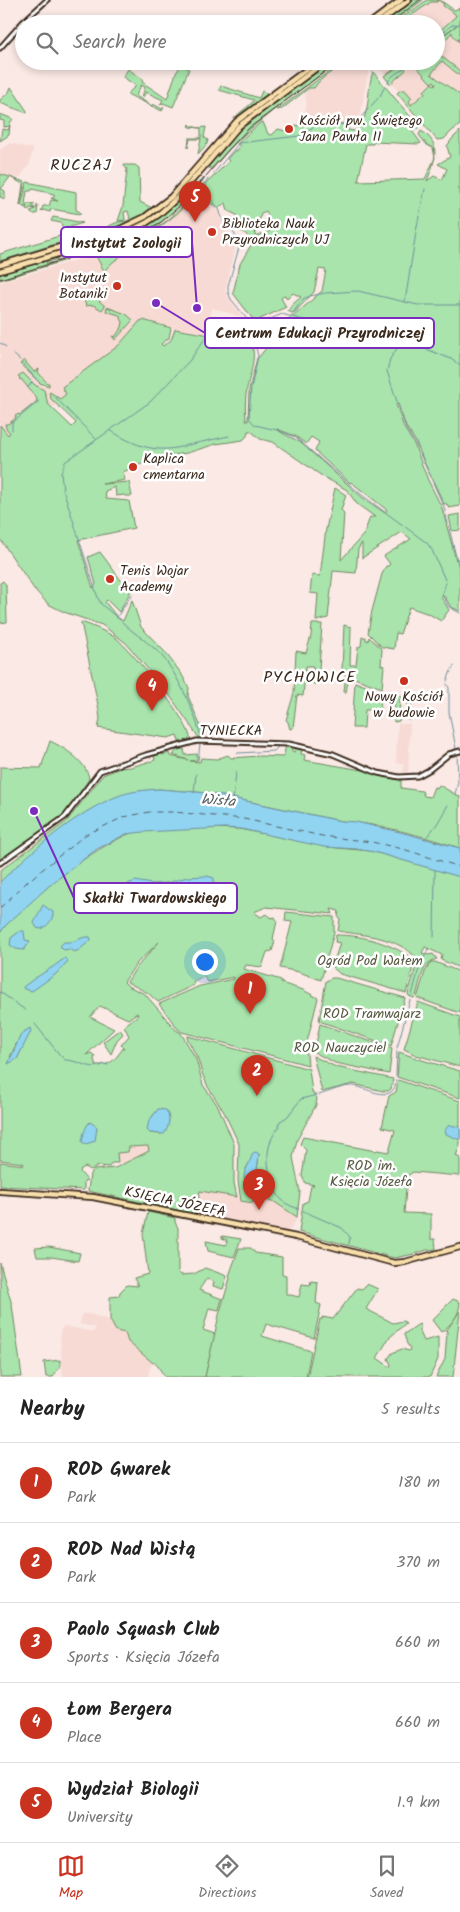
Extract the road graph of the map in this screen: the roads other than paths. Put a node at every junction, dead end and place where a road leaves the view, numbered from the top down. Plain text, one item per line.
1 (47, 0) edge
2 (401, 0) edge
3 (410, 0) edge
4 (31, 15) edge
5 (381, 15) edge
6 (389, 15) edge
7 (15, 32) edge
8 (0, 48) edge
9 (306, 70) edge
10 (314, 70) edge
11 (0, 265) edge
12 (0, 270) edge
13 (460, 751) edge
14 (0, 863) edge
15 (0, 1191) edge
16 (460, 1247) edge

1 - 4 street
2 - 5 main road
3 - 6 main road
7 - 8 street
9 - 11 main road
10 - 12 main road
13 - 14 street, TYNIECKA
15 - 16 main road, KSIĘCIA JÓZEFA

